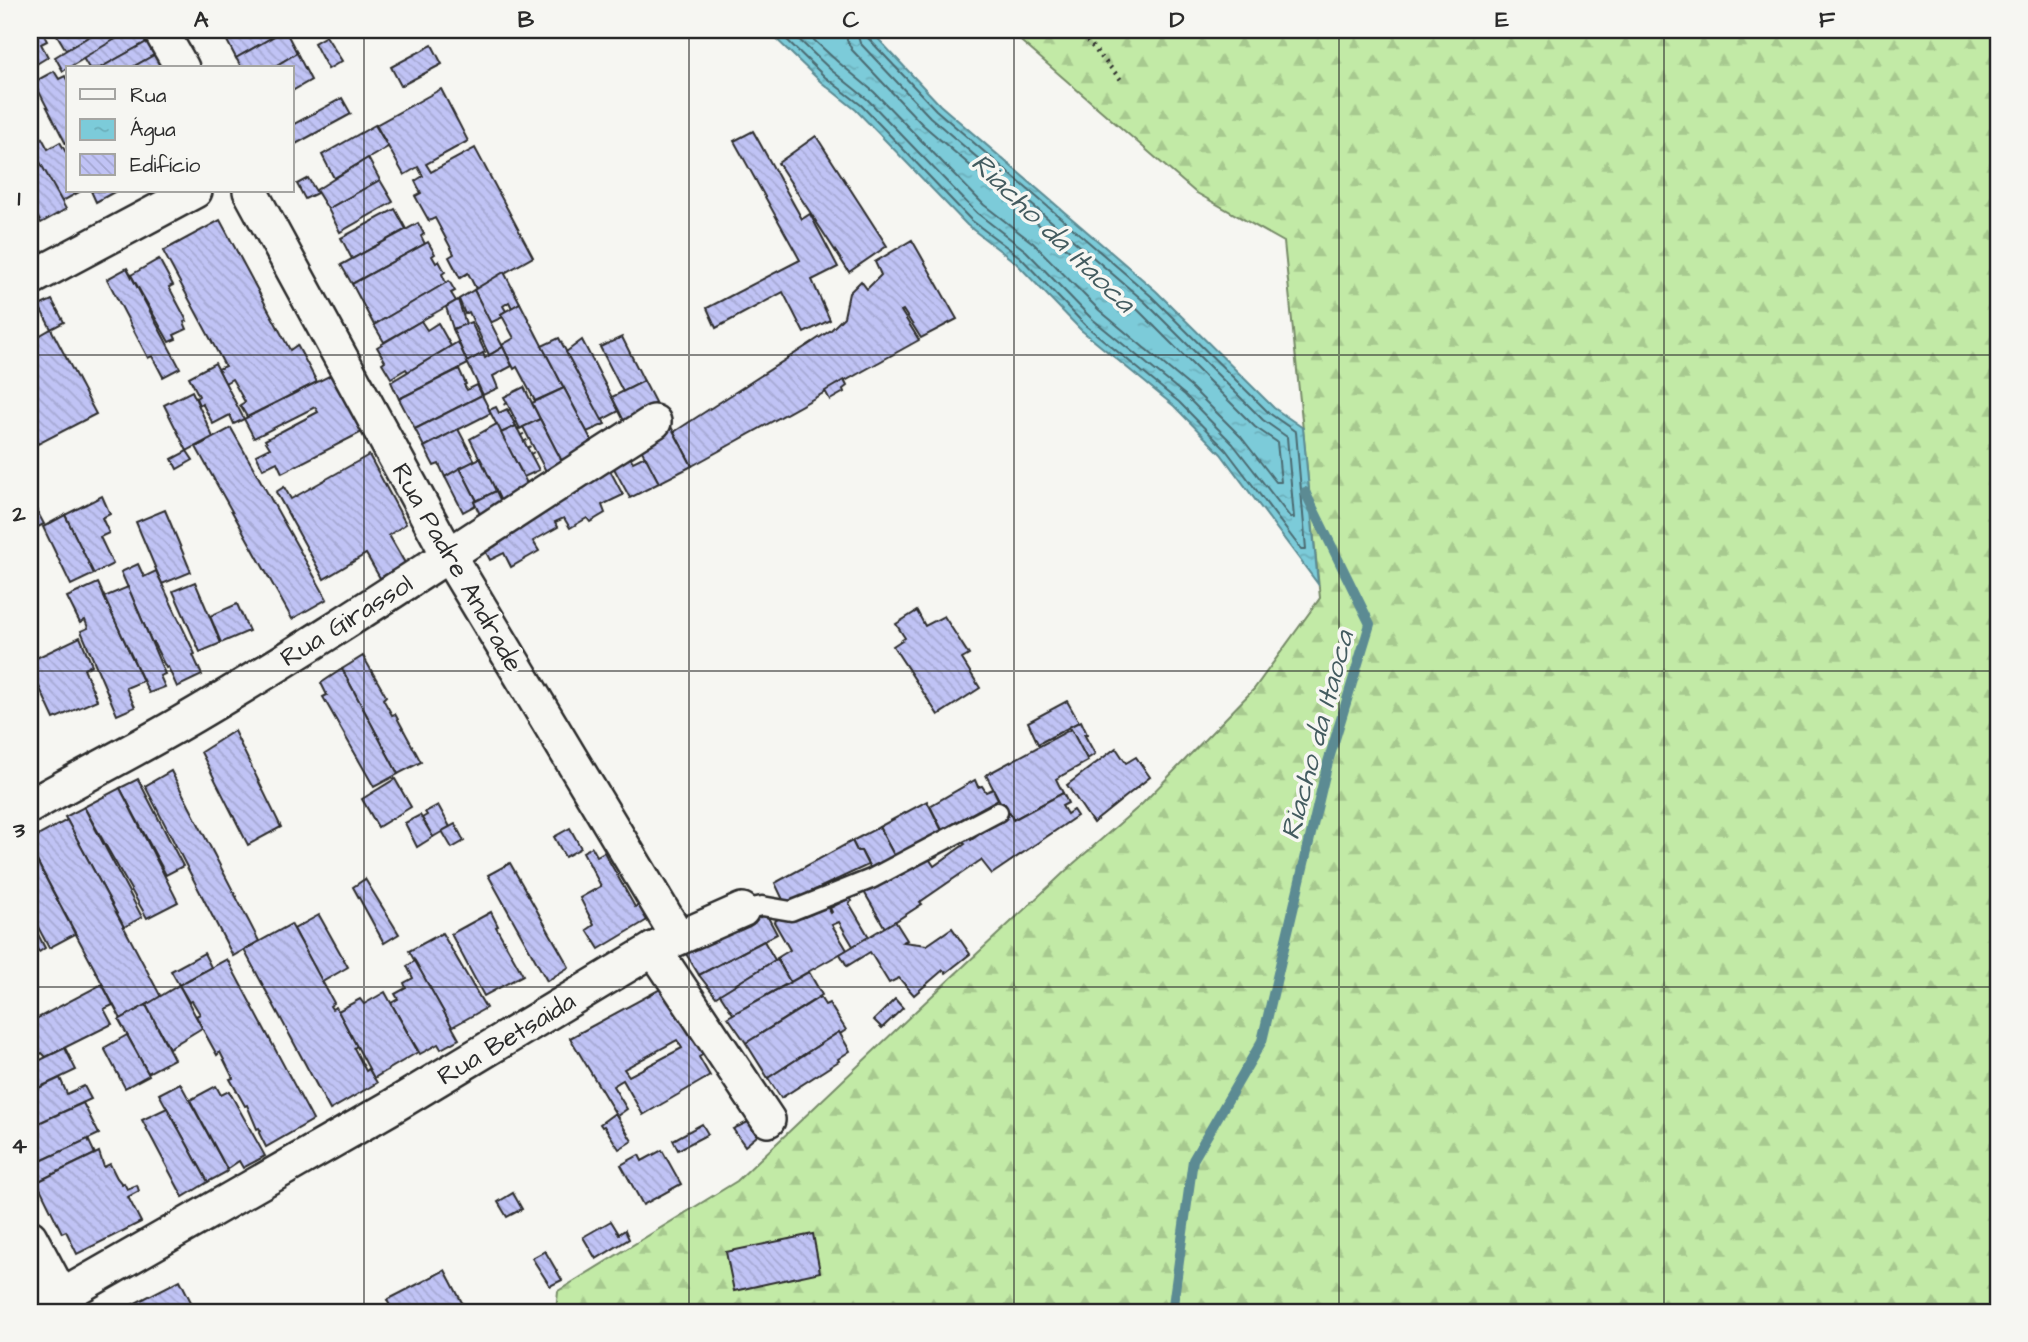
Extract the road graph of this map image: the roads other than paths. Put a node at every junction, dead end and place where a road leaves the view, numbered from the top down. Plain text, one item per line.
1 (160, 30) edge
2 (181, 66) edge
3 (193, 192) edge
4 (251, 192) edge
5 (30, 279) edge
6 (653, 422) dead end
7 (449, 556) junction
8 (30, 806) edge
9 (998, 812) dead end
10 (742, 910) joint
11 (666, 943) junction
12 (768, 1120) dead end
13 (30, 1237) edge
14 (66, 1304) edge
15 (30, 1306) edge

1 - 2 street
3 - 5 street
4 - 7 street, Rua Padre Andrade
6 - 7 street, Rua Girassol
7 - 8 street, Rua Girassol
7 - 11 street, Rua Padre Andrade
9 - 10 lane, Rua Betsaida
10 - 11 street, Rua Betsaida
11 - 12 street, Rua Padre Andrade
11 - 14 street, Rua Betsaida
13 - 14 street
14 - 15 street, Rua Betsaida

